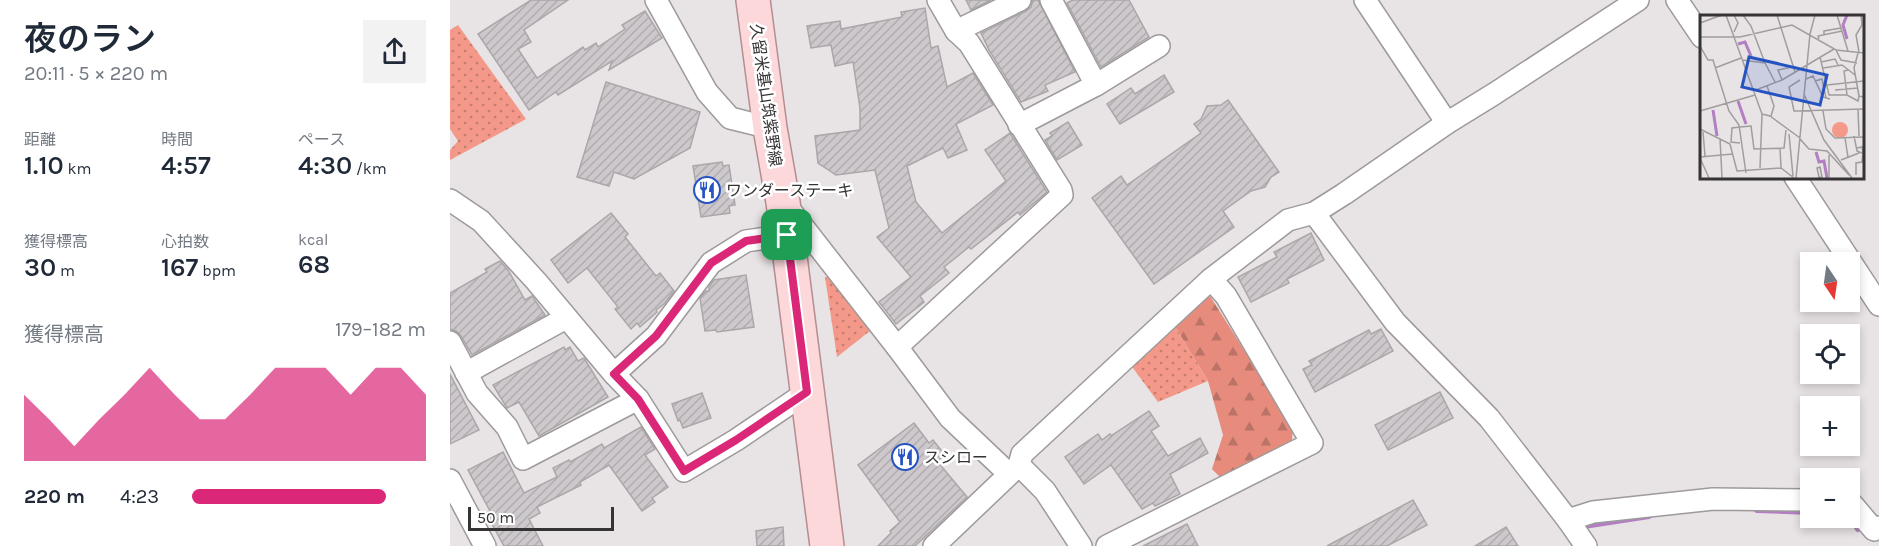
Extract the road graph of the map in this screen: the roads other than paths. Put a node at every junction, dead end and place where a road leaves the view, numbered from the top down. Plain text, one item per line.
1 (656, 0) edge
2 (753, 0) edge
3 (938, 0) edge
4 (1020, 0) edge
5 (1051, 0) edge
6 (1365, 0) edge
7 (1638, 0) edge
8 (1677, 0) edge
9 (956, 31) junction
10 (1700, 34) edge
11 (1159, 46) dead end
12 (1096, 85) junction
13 (1447, 123) junction
14 (1020, 126) junction
15 (770, 128) junction
16 (1797, 178) edge
17 (450, 200) edge
18 (783, 202) junction
19 (1314, 213) junction
20 (787, 235) junction
21 (1211, 279) junction
22 (1879, 305) edge
23 (566, 318) junction
24 (450, 342) edge
25 (897, 346) junction
26 (466, 373) junction
27 (614, 374) junction
28 (807, 392) junction
29 (638, 399) junction
30 (1014, 470) junction
31 (450, 480) edge
32 (1800, 500) edge
33 (1860, 513) edge
34 (1568, 520) junction
35 (1879, 527) edge
36 (485, 546) edge
37 (827, 546) edge
38 (934, 546) edge
39 (1081, 546) edge
40 (1107, 546) edge
41 (1586, 546) edge

1 - 15 street
2 - 15 main road, 久留米基山筑紫野線
3 - 9 street
4 - 9 street
5 - 12 street
6 - 13 street
7 - 13 street
8 - 10 street
9 - 14 street
11 - 12 street
12 - 14 street
13 - 19 street
14 - 25 street
15 - 18 main road, 久留米基山筑紫野線
16 - 22 street
17 - 23 street
18 - 20 main road, 久留米基山筑紫野線
18 - 25 street
19 - 21 street
19 - 34 street
20 - 27 street
20 - 28 main road, 久留米基山筑紫野線
21 - 30 street
21 - 40 street
23 - 26 street
23 - 27 street
24 - 26 street
25 - 30 street
26 - 29 street
27 - 29 street
28 - 29 street
28 - 37 main road, 久留米基山筑紫野線
30 - 38 street
30 - 39 street
31 - 36 street
32 - 34 street
33 - 35 street
34 - 41 street

